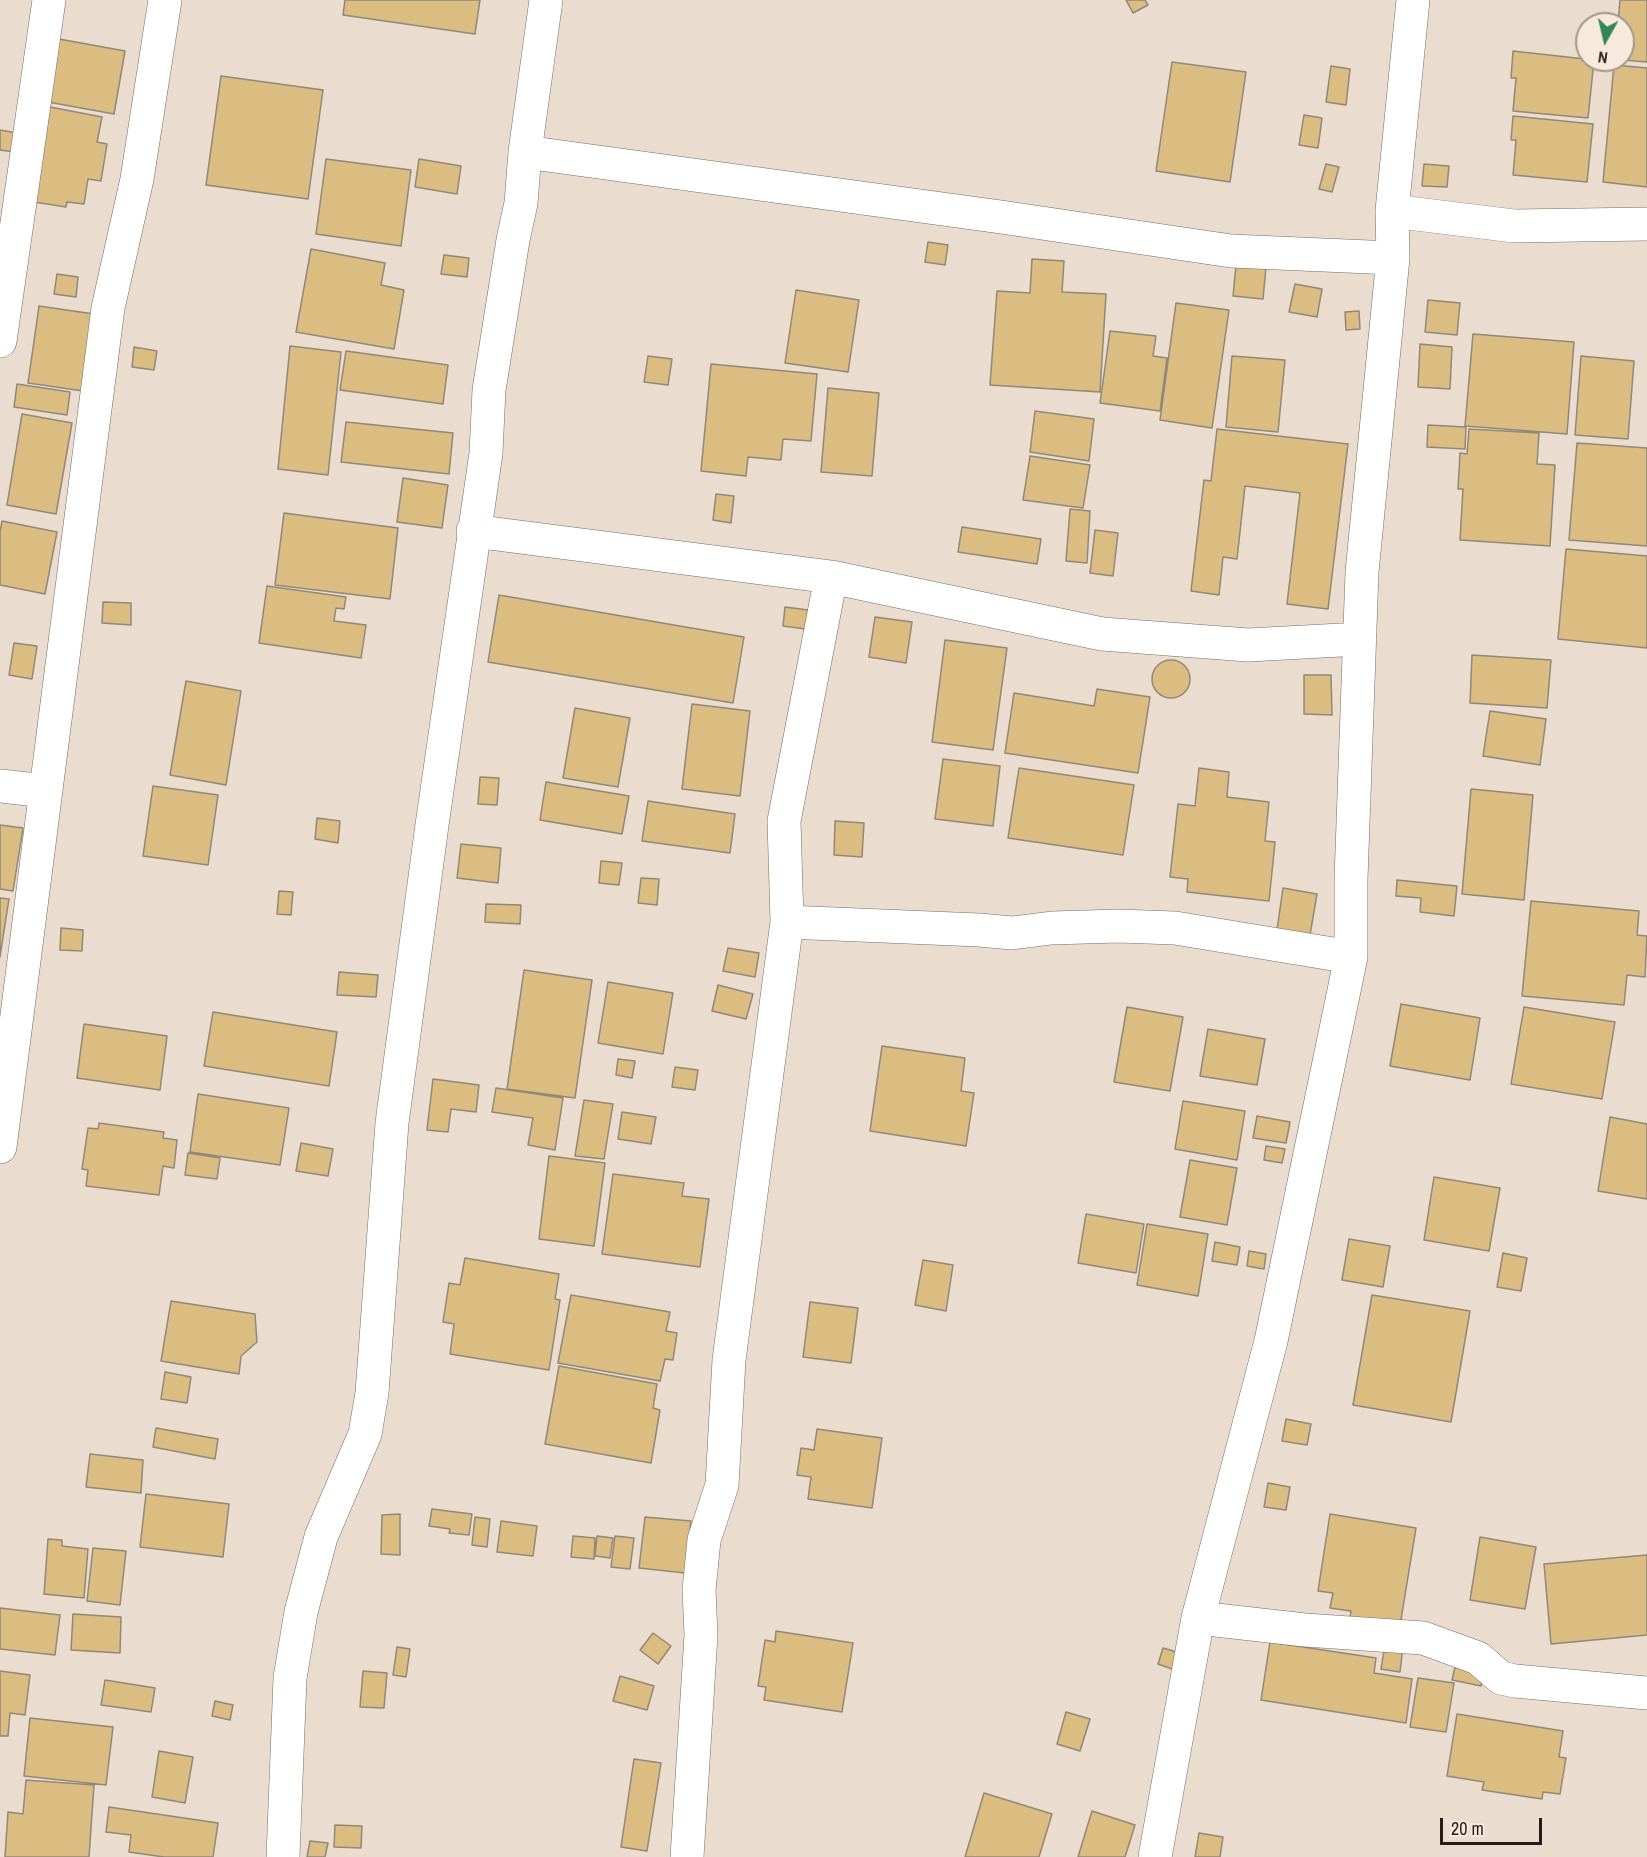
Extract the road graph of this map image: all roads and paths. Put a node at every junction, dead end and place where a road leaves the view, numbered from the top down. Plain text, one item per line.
1 (50, 0) edge
2 (165, 0) edge
3 (546, 0) edge
4 (1413, 0) edge
5 (525, 152) junction
6 (1392, 211) junction
7 (1647, 224) edge
8 (1393, 258) junction
9 (0, 341) edge
10 (473, 531) junction
11 (831, 577) junction
12 (1360, 639) junction
13 (0, 786) edge
14 (45, 791) junction
15 (787, 922) junction
16 (1351, 957) junction
17 (0, 1147) edge
18 (1198, 1618) junction
19 (1647, 1693) edge
20 (283, 1857) edge
21 (687, 1857) edge
22 (1155, 1857) edge

1 - 9 street
2 - 14 street
3 - 5 street
4 - 6 street
5 - 8 street
5 - 10 street
6 - 7 street
6 - 8 street
8 - 12 street
10 - 11 street
10 - 20 street
11 - 12 street
11 - 15 street
12 - 16 street
13 - 14 street
14 - 17 street
15 - 16 street
15 - 21 street
16 - 18 street
18 - 19 street
18 - 22 street

